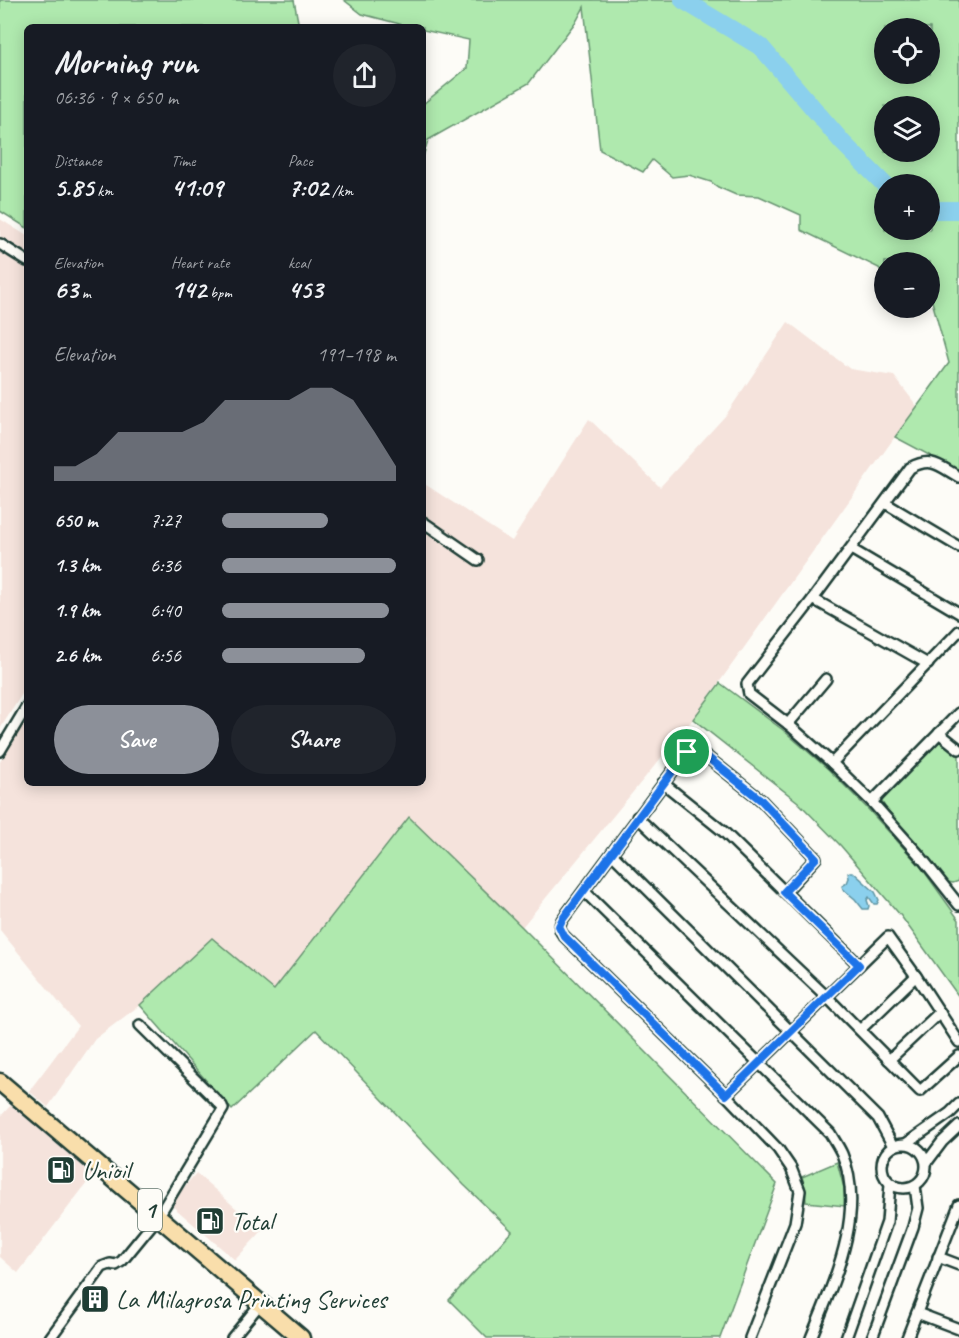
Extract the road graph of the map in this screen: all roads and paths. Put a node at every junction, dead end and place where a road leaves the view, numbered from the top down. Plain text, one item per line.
1 (0, 244) edge
2 (24, 259) edge
3 (959, 477) edge
4 (885, 503) junction
5 (426, 524) edge
6 (959, 546) edge
7 (851, 549) junction
8 (478, 560) dead end
9 (813, 599) junction
10 (959, 613) edge
11 (959, 632) edge
12 (928, 664) junction
13 (826, 680) dead end
14 (24, 711) edge
15 (959, 713) edge
16 (788, 724) junction
17 (939, 733) junction
18 (959, 749) edge
19 (0, 751) edge
20 (832, 763) junction
21 (663, 783) junction
22 (872, 802) junction
23 (637, 817) junction
24 (612, 854) junction
25 (584, 891) junction
26 (784, 892) junction
27 (957, 898) edge
28 (859, 965) junction
29 (916, 976) junction
30 (827, 997) junction
31 (940, 1012) junction
32 (140, 1025) dead end
33 (860, 1030) junction
34 (792, 1031) junction
35 (959, 1042) edge
36 (959, 1056) edge
37 (890, 1060) junction
38 (759, 1063) junction
39 (0, 1082) edge
40 (726, 1095) junction
41 (959, 1104) edge
42 (959, 1126) edge
43 (907, 1143) junction
44 (893, 1146) junction
45 (927, 1162) junction
46 (890, 1184) junction
47 (915, 1186) junction
48 (959, 1205) edge
49 (158, 1217) junction
50 (938, 1257) junction
51 (959, 1265) edge
52 (260, 1304) junction
53 (917, 1313) junction
54 (959, 1329) edge
55 (50, 1338) edge
56 (232, 1338) edge
57 (301, 1338) edge
58 (750, 1338) edge
59 (811, 1338) edge
60 (846, 1338) edge
61 (872, 1338) edge
62 (907, 1338) edge

1 - 2 street
3 - 4 street
4 - 6 street
4 - 7 street
5 - 8 street
7 - 9 street
7 - 10 street
9 - 12 street
9 - 16 street
11 - 12 street
12 - 20 street
13 - 16 street
14 - 19 street
15 - 17 street
16 - 20 street
17 - 18 street
17 - 22 street
20 - 22 street
21 - 23 street
21 - 26 street
21 - 26 street
22 - 27 street
23 - 24 street
23 - 30 street
24 - 25 street
24 - 34 street
25 - 38 street
25 - 40 street
26 - 28 street
28 - 29 street
28 - 30 street
29 - 31 street
29 - 33 street
30 - 33 street
30 - 34 street
31 - 35 street
31 - 37 street
32 - 49 street
33 - 37 street
34 - 38 street
34 - 44 street
36 - 37 street
38 - 40 street
38 - 59 street
39 - 49 highway, 1
40 - 58 street
41 - 43 street
42 - 45 street
43 - 44 street
43 - 45 street
44 - 46 street
45 - 47 street
46 - 47 street
46 - 60 street
47 - 61 street
48 - 50 street
49 - 52 highway, 1
49 - 55 street
50 - 51 street
50 - 53 street
52 - 56 street
52 - 57 highway, 1
53 - 54 street
53 - 62 street

